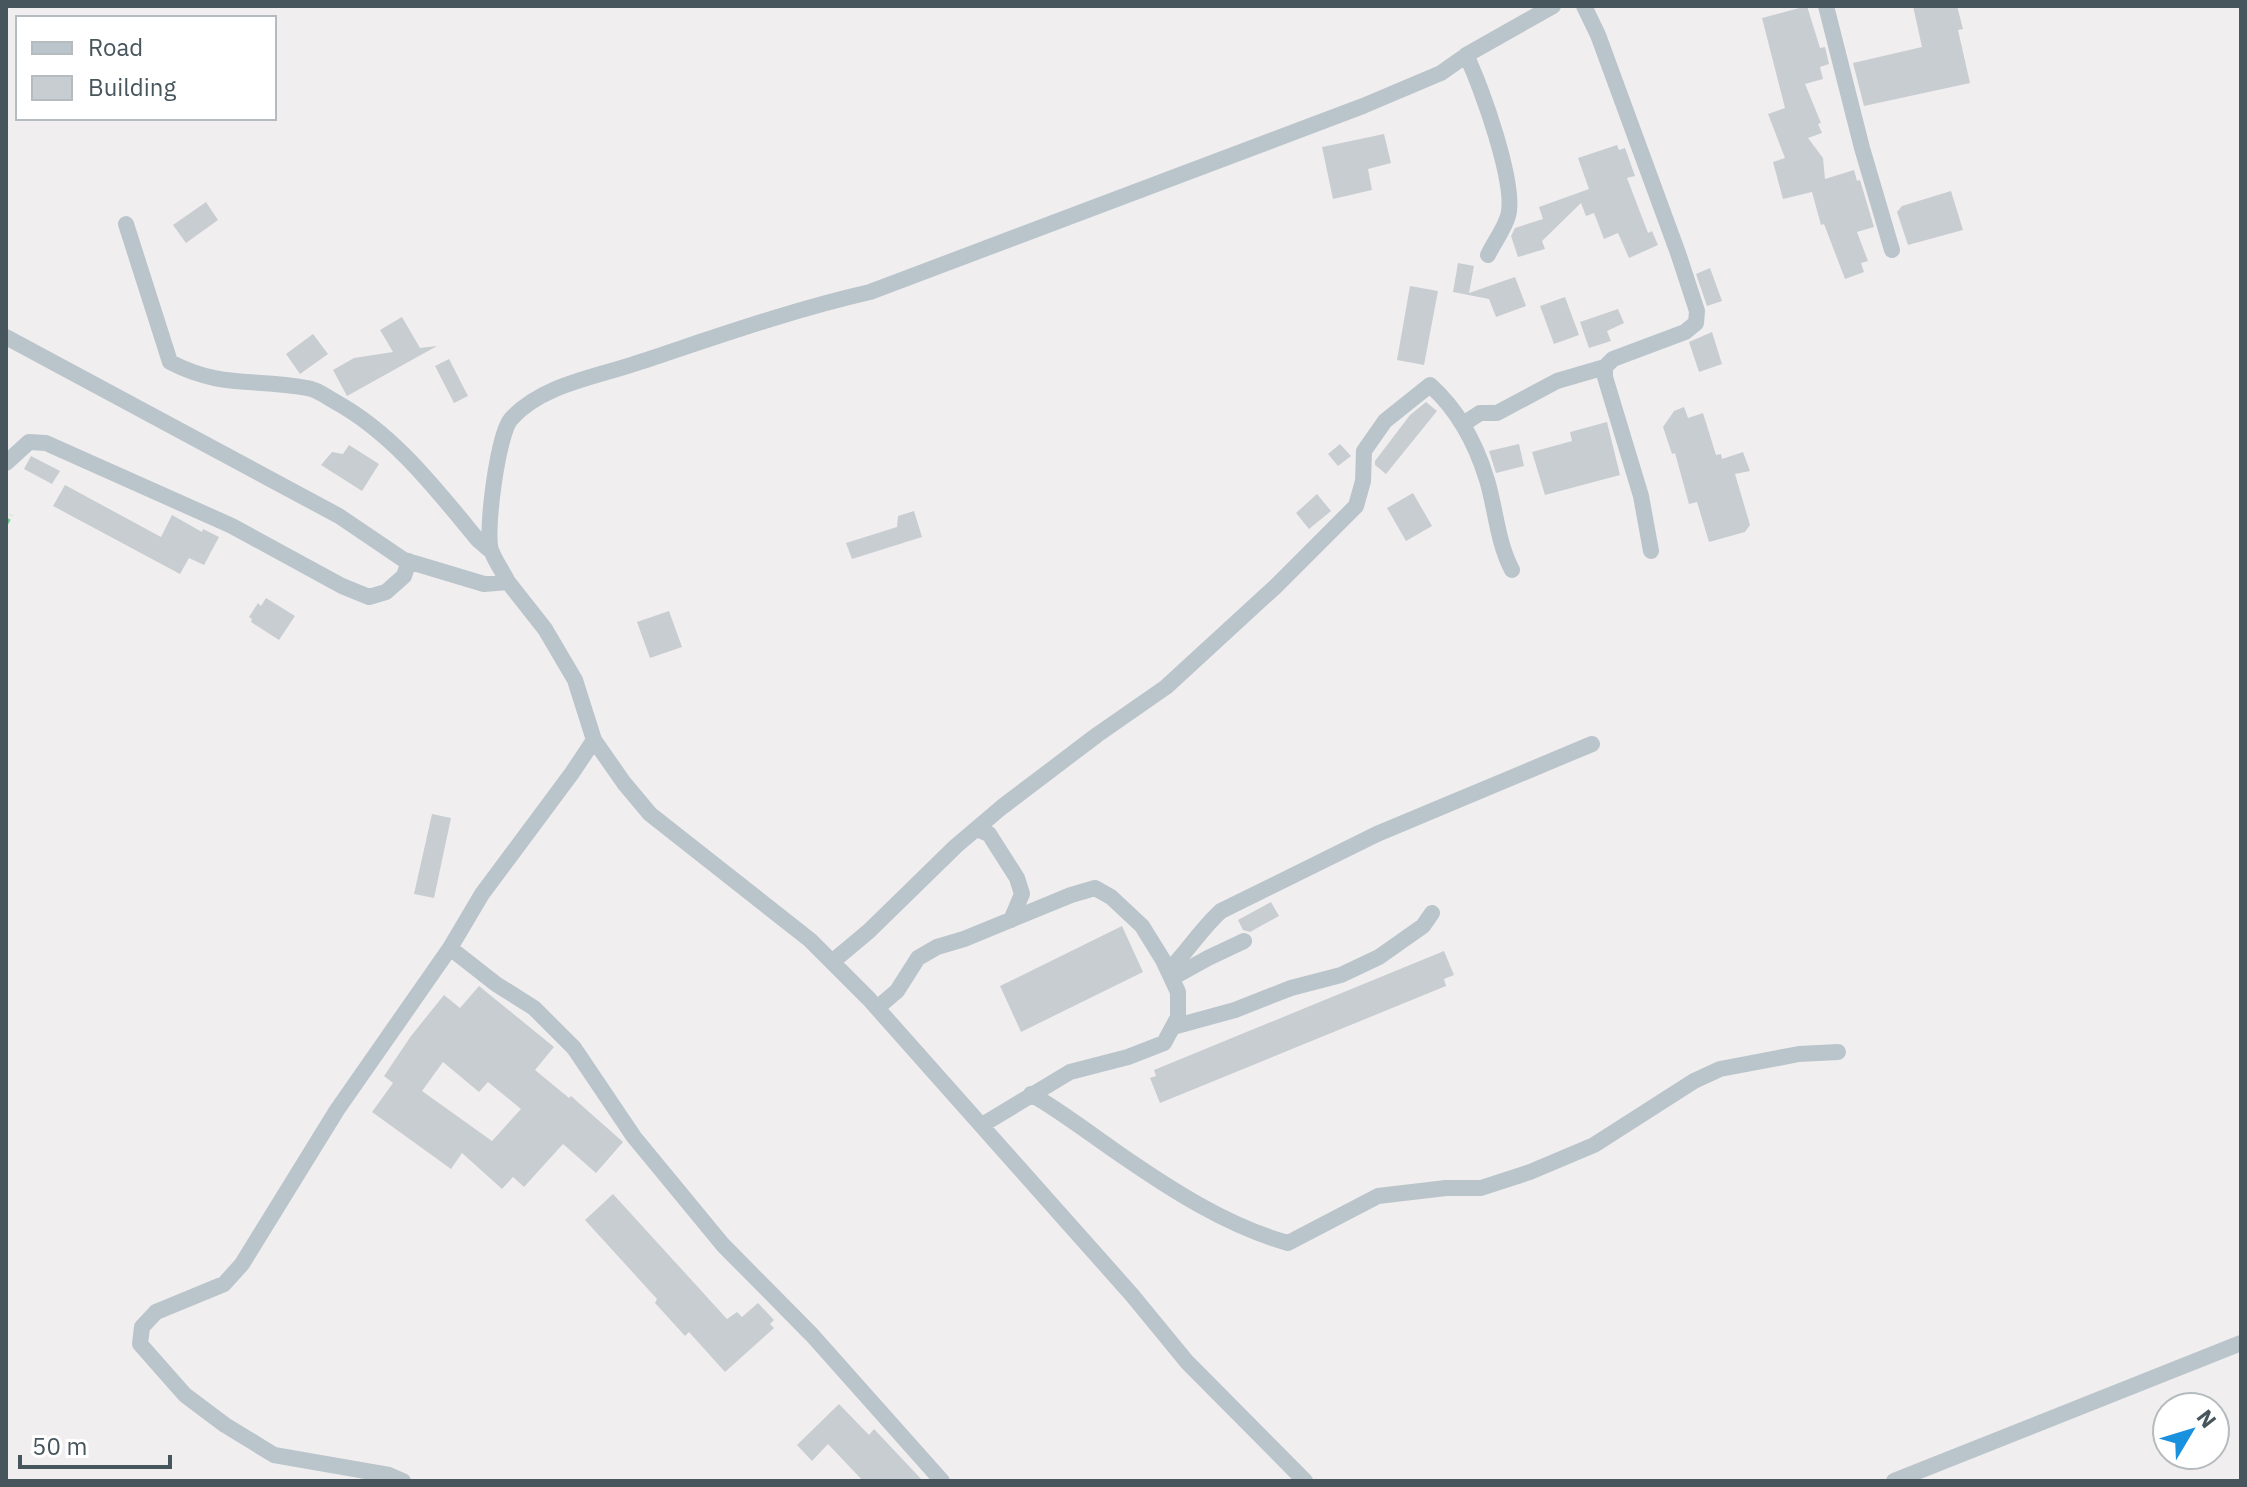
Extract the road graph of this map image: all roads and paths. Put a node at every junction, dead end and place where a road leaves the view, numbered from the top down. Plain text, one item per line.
1 (1553, 6) edge
2 (1584, 6) edge
3 (1826, 6) edge
4 (1466, 55) junction
5 (126, 224) dead end
6 (1892, 250) dead end
7 (1488, 255) dead end
8 (6, 337) edge
9 (1605, 367) junction
10 (1463, 424) junction
11 (6, 463) edge
12 (11, 515) dead end
13 (6, 524) edge
14 (1651, 551) dead end
15 (492, 552) junction
16 (409, 561) junction
17 (1512, 570) dead end
18 (508, 582) junction
19 (594, 740) junction
20 (1592, 744) dead end
21 (977, 829) junction
22 (1432, 913) dead end
23 (1011, 920) junction
24 (1244, 941) dead end
25 (450, 948) junction
26 (832, 962) junction
27 (1170, 975) junction
28 (877, 1008) junction
29 (1173, 1027) junction
30 (1838, 1052) dead end
31 (1031, 1094) junction
32 (982, 1125) junction
33 (2241, 1343) edge
34 (403, 1481) edge
35 (942, 1481) edge
36 (1305, 1481) edge
37 (1894, 1481) edge

1 - 4 street
2 - 9 street
3 - 6 street
4 - 7 street
4 - 15 street
5 - 15 street
8 - 16 street
9 - 10 street
9 - 14 street
10 - 17 street
10 - 21 street
11 - 16 street
12 - 13 path
15 - 18 street
16 - 18 street
18 - 19 street
19 - 25 street
19 - 26 street
20 - 27 street
21 - 23 street
21 - 26 street
22 - 29 street
23 - 27 street
23 - 28 street
24 - 27 street
25 - 34 street
25 - 35 street
26 - 28 street
27 - 29 street
28 - 32 street
29 - 31 street
30 - 31 street
31 - 32 street
32 - 36 street
33 - 37 street

